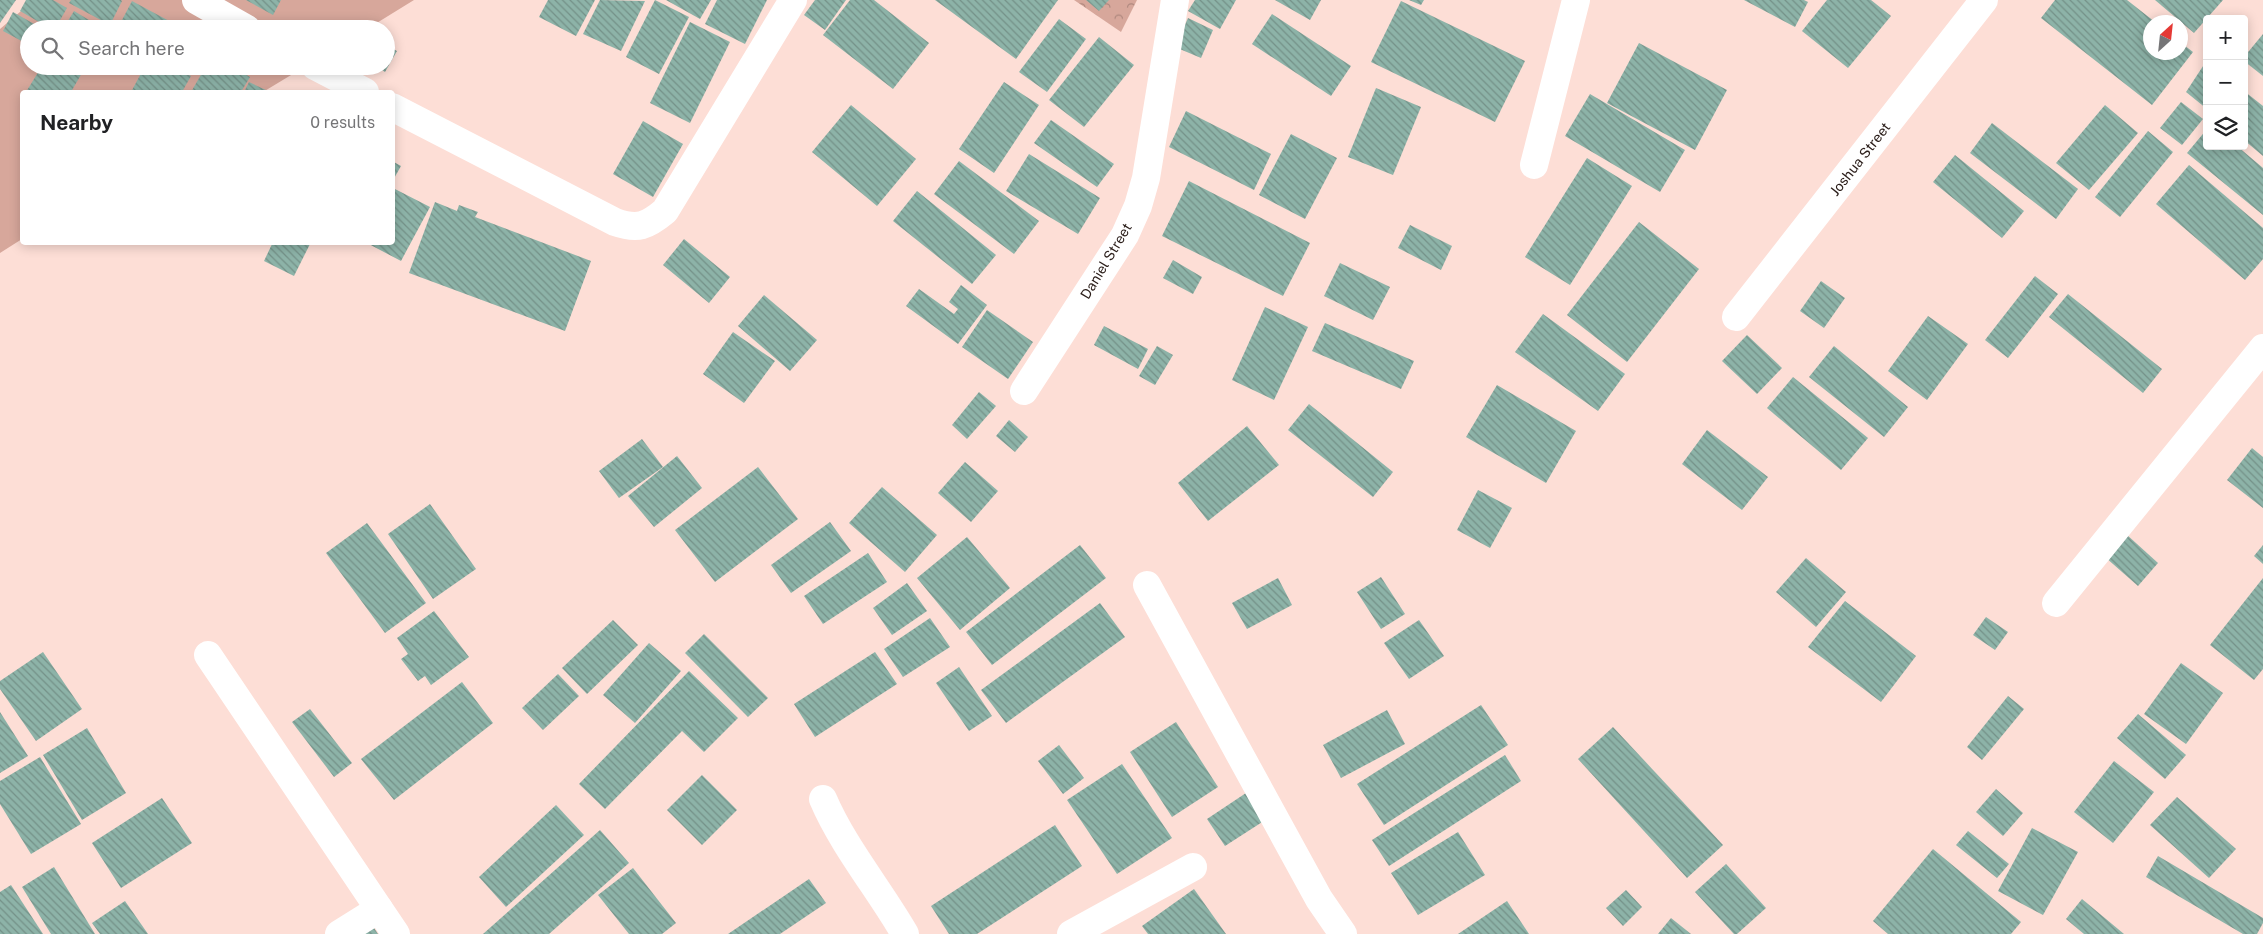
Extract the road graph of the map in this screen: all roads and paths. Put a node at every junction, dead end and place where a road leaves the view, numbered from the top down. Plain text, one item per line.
1 (196, 0) edge
2 (793, 0) edge
3 (1176, 0) edge
4 (1576, 0) edge
5 (1984, 0) edge
6 (232, 20) edge
7 (333, 75) edge
8 (362, 90) edge
9 (395, 108) edge
10 (1534, 165) dead end
11 (1736, 317) dead end
12 (2263, 348) edge
13 (1024, 391) dead end
14 (1147, 585) dead end
15 (2056, 603) dead end
16 (208, 656) dead end
17 (824, 799) dead end
18 (1193, 867) dead end
19 (379, 909) junction
20 (339, 934) edge
21 (396, 934) edge
22 (905, 934) edge
23 (1071, 934) edge
24 (1343, 934) edge

1 - 6 street
2 - 9 street
3 - 13 street, Daniel Street
4 - 10 street
5 - 11 street, Joshua Street
7 - 8 street
12 - 15 street
14 - 24 street
16 - 19 street
17 - 22 street
18 - 23 street
19 - 20 street
19 - 21 street

